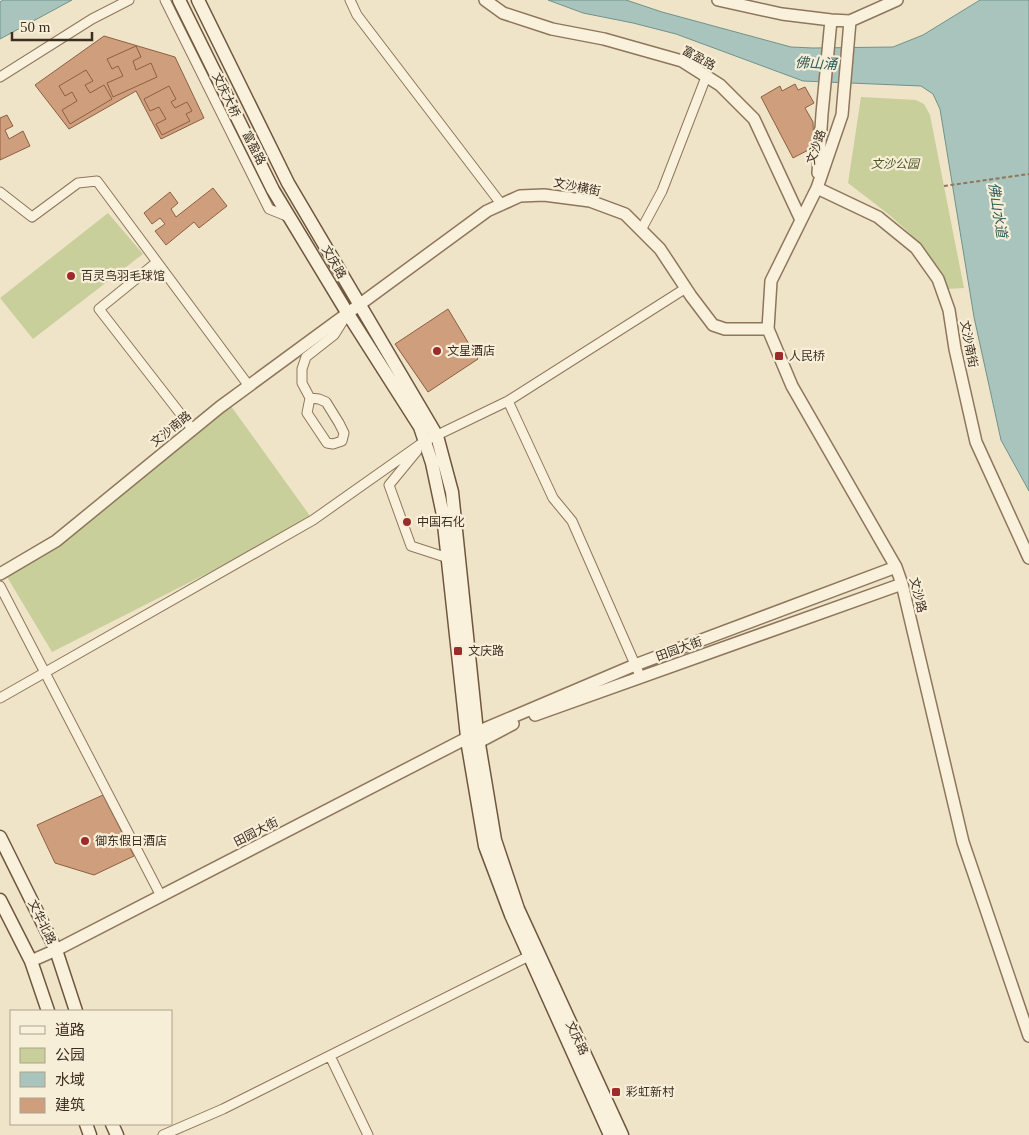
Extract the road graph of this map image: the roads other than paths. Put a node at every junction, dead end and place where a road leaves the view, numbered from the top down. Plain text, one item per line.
1 (129, 0) edge
2 (165, 0) edge
3 (179, 0) edge
4 (198, 0) edge
5 (350, 0) edge
6 (486, 0) edge
7 (718, 0) edge
8 (897, 0) edge
9 (748, 4) edge
10 (831, 20) junction
11 (850, 21) junction
12 (706, 76) junction
13 (0, 78) edge
14 (288, 183) joint
15 (817, 188) junction
16 (273, 190) joint
17 (0, 192) edge
18 (502, 205) junction
19 (289, 217) junction
20 (801, 220) junction
21 (641, 230) junction
22 (157, 262) junction
23 (686, 288) junction
24 (359, 305) junction
25 (348, 314) junction
26 (768, 329) junction
27 (250, 386) junction
28 (310, 398) junction
29 (508, 401) junction
30 (193, 430) junction
31 (431, 439) junction
32 (448, 558) junction
33 (1029, 558) edge
34 (896, 567) junction
35 (0, 574) edge
36 (902, 584) junction
37 (0, 586) edge
38 (635, 665) junction
39 (45, 673) junction
40 (641, 678) junction
41 (0, 698) edge
42 (474, 737) junction
43 (0, 837) edge
44 (161, 896) junction
45 (0, 900) edge
46 (56, 950) junction
47 (533, 954) junction
48 (32, 961) junction
49 (48, 1010) edge
50 (76, 1010) edge
51 (1029, 1036) edge
52 (330, 1056) junction
53 (163, 1135) edge
54 (368, 1135) edge
55 (610, 1135) edge
56 (622, 1135) edge

1 - 13 street
2 - 19 street, 富盈路
3 - 16 main road, 文庆大桥
4 - 14 main road, 文庆大桥
5 - 18 street
6 - 12 street, 富盈路
7 - 9 street
8 - 11 street
9 - 10 street
10 - 11 street
10 - 15 street, 文沙路
11 - 15 street, 文沙路
12 - 20 street, 富盈路
12 - 21 street
14 - 24 main road, 文庆路
15 - 20 street, 文沙路
15 - 33 street, 文沙南街
16 - 19 main road, 文庆路
17 - 22 street
18 - 21 street, 文沙横街
18 - 24 street, 文沙横街
19 - 25 main road, 文庆路
20 - 26 street, 文沙路
21 - 23 street, 文沙横街
22 - 27 street
22 - 30 street
23 - 26 street, 文沙横街
23 - 29 street
24 - 25 street, 文沙南路
24 - 31 main road, 文庆路
25 - 27 street, 文沙南路
25 - 28 street
25 - 31 main road, 文庆路
26 - 34 street, 文沙路
27 - 30 street, 文沙南路
28 - 28 street
29 - 31 street
29 - 38 street
30 - 35 street, 文沙南路
31 - 32 main road, 文庆路
31 - 32 street
31 - 39 street
31 - 42 main road, 文庆路
32 - 42 main road, 文庆路
34 - 36 street, 文沙路
34 - 38 street, 田园大街
36 - 40 street, 田园大街
36 - 51 street, 文沙路
37 - 39 street
38 - 40 street
38 - 42 street, 田园大街
39 - 41 street
39 - 44 street
40 - 42 street, 田园大街
42 - 44 street, 田园大街
42 - 47 main road, 文庆路
43 - 46 main road, 文华北路
44 - 46 street, 田园大街
45 - 48 main road
46 - 48 street, 田园大街
46 - 50 main road, 文华北路
47 - 52 street
47 - 55 main road, 文庆路
47 - 56 main road, 文庆路
48 - 49 main road
52 - 53 street
52 - 54 street

